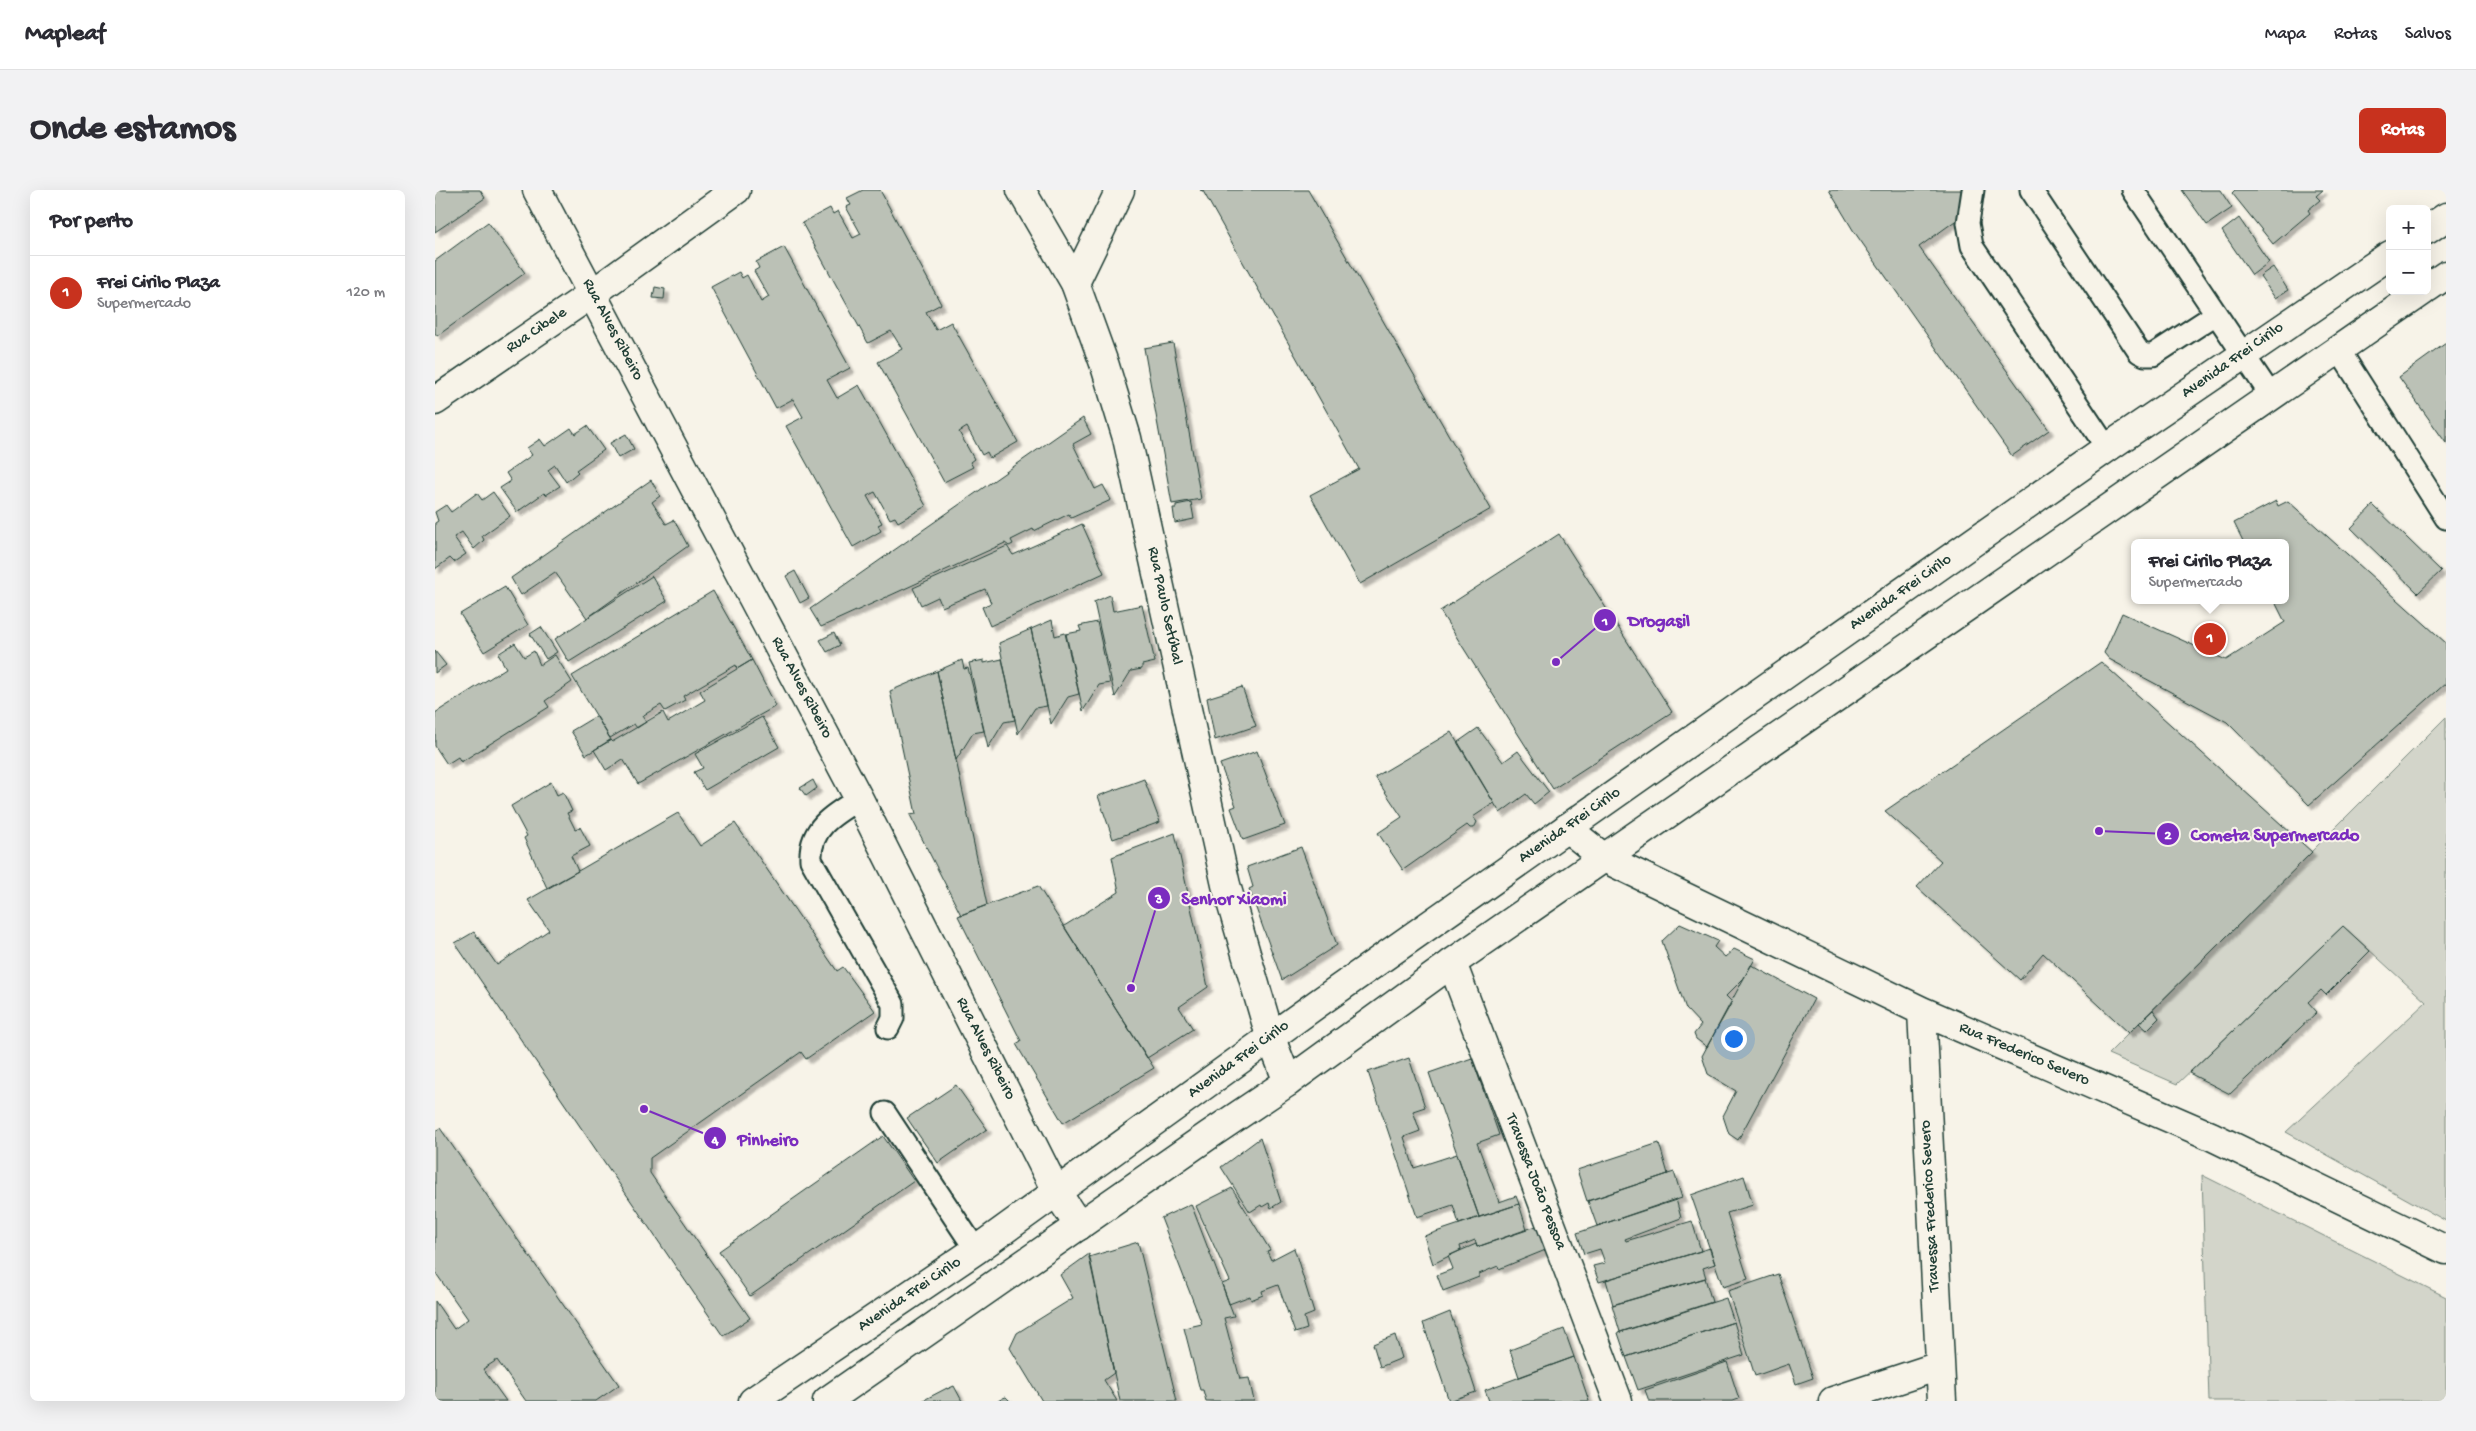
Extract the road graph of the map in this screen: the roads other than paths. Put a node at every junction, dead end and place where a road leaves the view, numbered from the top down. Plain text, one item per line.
1 (537, 190) edge
2 (736, 190) edge
3 (1021, 190) edge
4 (1120, 190) edge
5 (1973, 190) edge
6 (2031, 190) edge
7 (2133, 190) edge
8 (2446, 217) edge
9 (2431, 227) edge
10 (2386, 258) edge
11 (2446, 275) edge
12 (1075, 283) junction
13 (2431, 285) edge
14 (593, 293) junction
15 (2417, 295) edge
16 (2216, 314) junction
17 (2339, 350) junction
18 (2243, 354) junction
19 (2272, 396) junction
20 (435, 401) edge
21 (2107, 448) junction
22 (2446, 518) edge
23 (859, 799) junction
24 (1567, 828) junction
25 (1604, 858) junction
26 (1452, 963) junction
27 (1922, 1011) junction
28 (888, 1028) dead end
29 (1270, 1036) junction
30 (1288, 1082) junction
31 (885, 1113) dead end
32 (1056, 1191) junction
33 (1079, 1226) junction
34 (976, 1250) junction
35 (2446, 1250) edge
36 (1939, 1366) junction
37 (753, 1401) edge
38 (827, 1401) edge
39 (1618, 1401) edge
40 (1833, 1401) edge
41 (1942, 1401) edge

1 - 14 street, Rua Alves Ribeiro
2 - 14 street, Rua Cibele
3 - 12 street, Rua Paulo Setúbal
4 - 12 street
5 - 21 lane
6 - 16 lane
7 - 16 lane
8 - 9 street
10 - 18 street, Avenida Frei Cirilo
11 - 13 street
12 - 29 street, Rua Paulo Setúbal
14 - 20 street, Rua Cibele
14 - 23 street, Rua Alves Ribeiro
15 - 17 street
16 - 18 lane
17 - 19 street
17 - 22 lane
18 - 19 lane
18 - 21 street, Avenida Frei Cirilo
19 - 25 street
21 - 24 street, Avenida Frei Cirilo
23 - 28 lane
23 - 32 street, Rua Alves Ribeiro
24 - 25 street, Rua Frederico Severo
24 - 29 street, Avenida Frei Cirilo
25 - 26 street
25 - 27 street, Rua Frederico Severo
26 - 30 street
26 - 39 street, Travessa João Pessoa
27 - 35 street, Rua Frederico Severo
27 - 36 street, Travessa Frederico Severo
29 - 30 street, Rua Paulo Setúbal
29 - 32 street, Avenida Frei Cirilo
30 - 33 street
31 - 34 lane
32 - 33 street, Rua Alves Ribeiro
32 - 34 street, Avenida Frei Cirilo
33 - 38 street
34 - 37 street, Avenida Frei Cirilo
36 - 40 street
36 - 41 street, Travessa Frederico Severo

